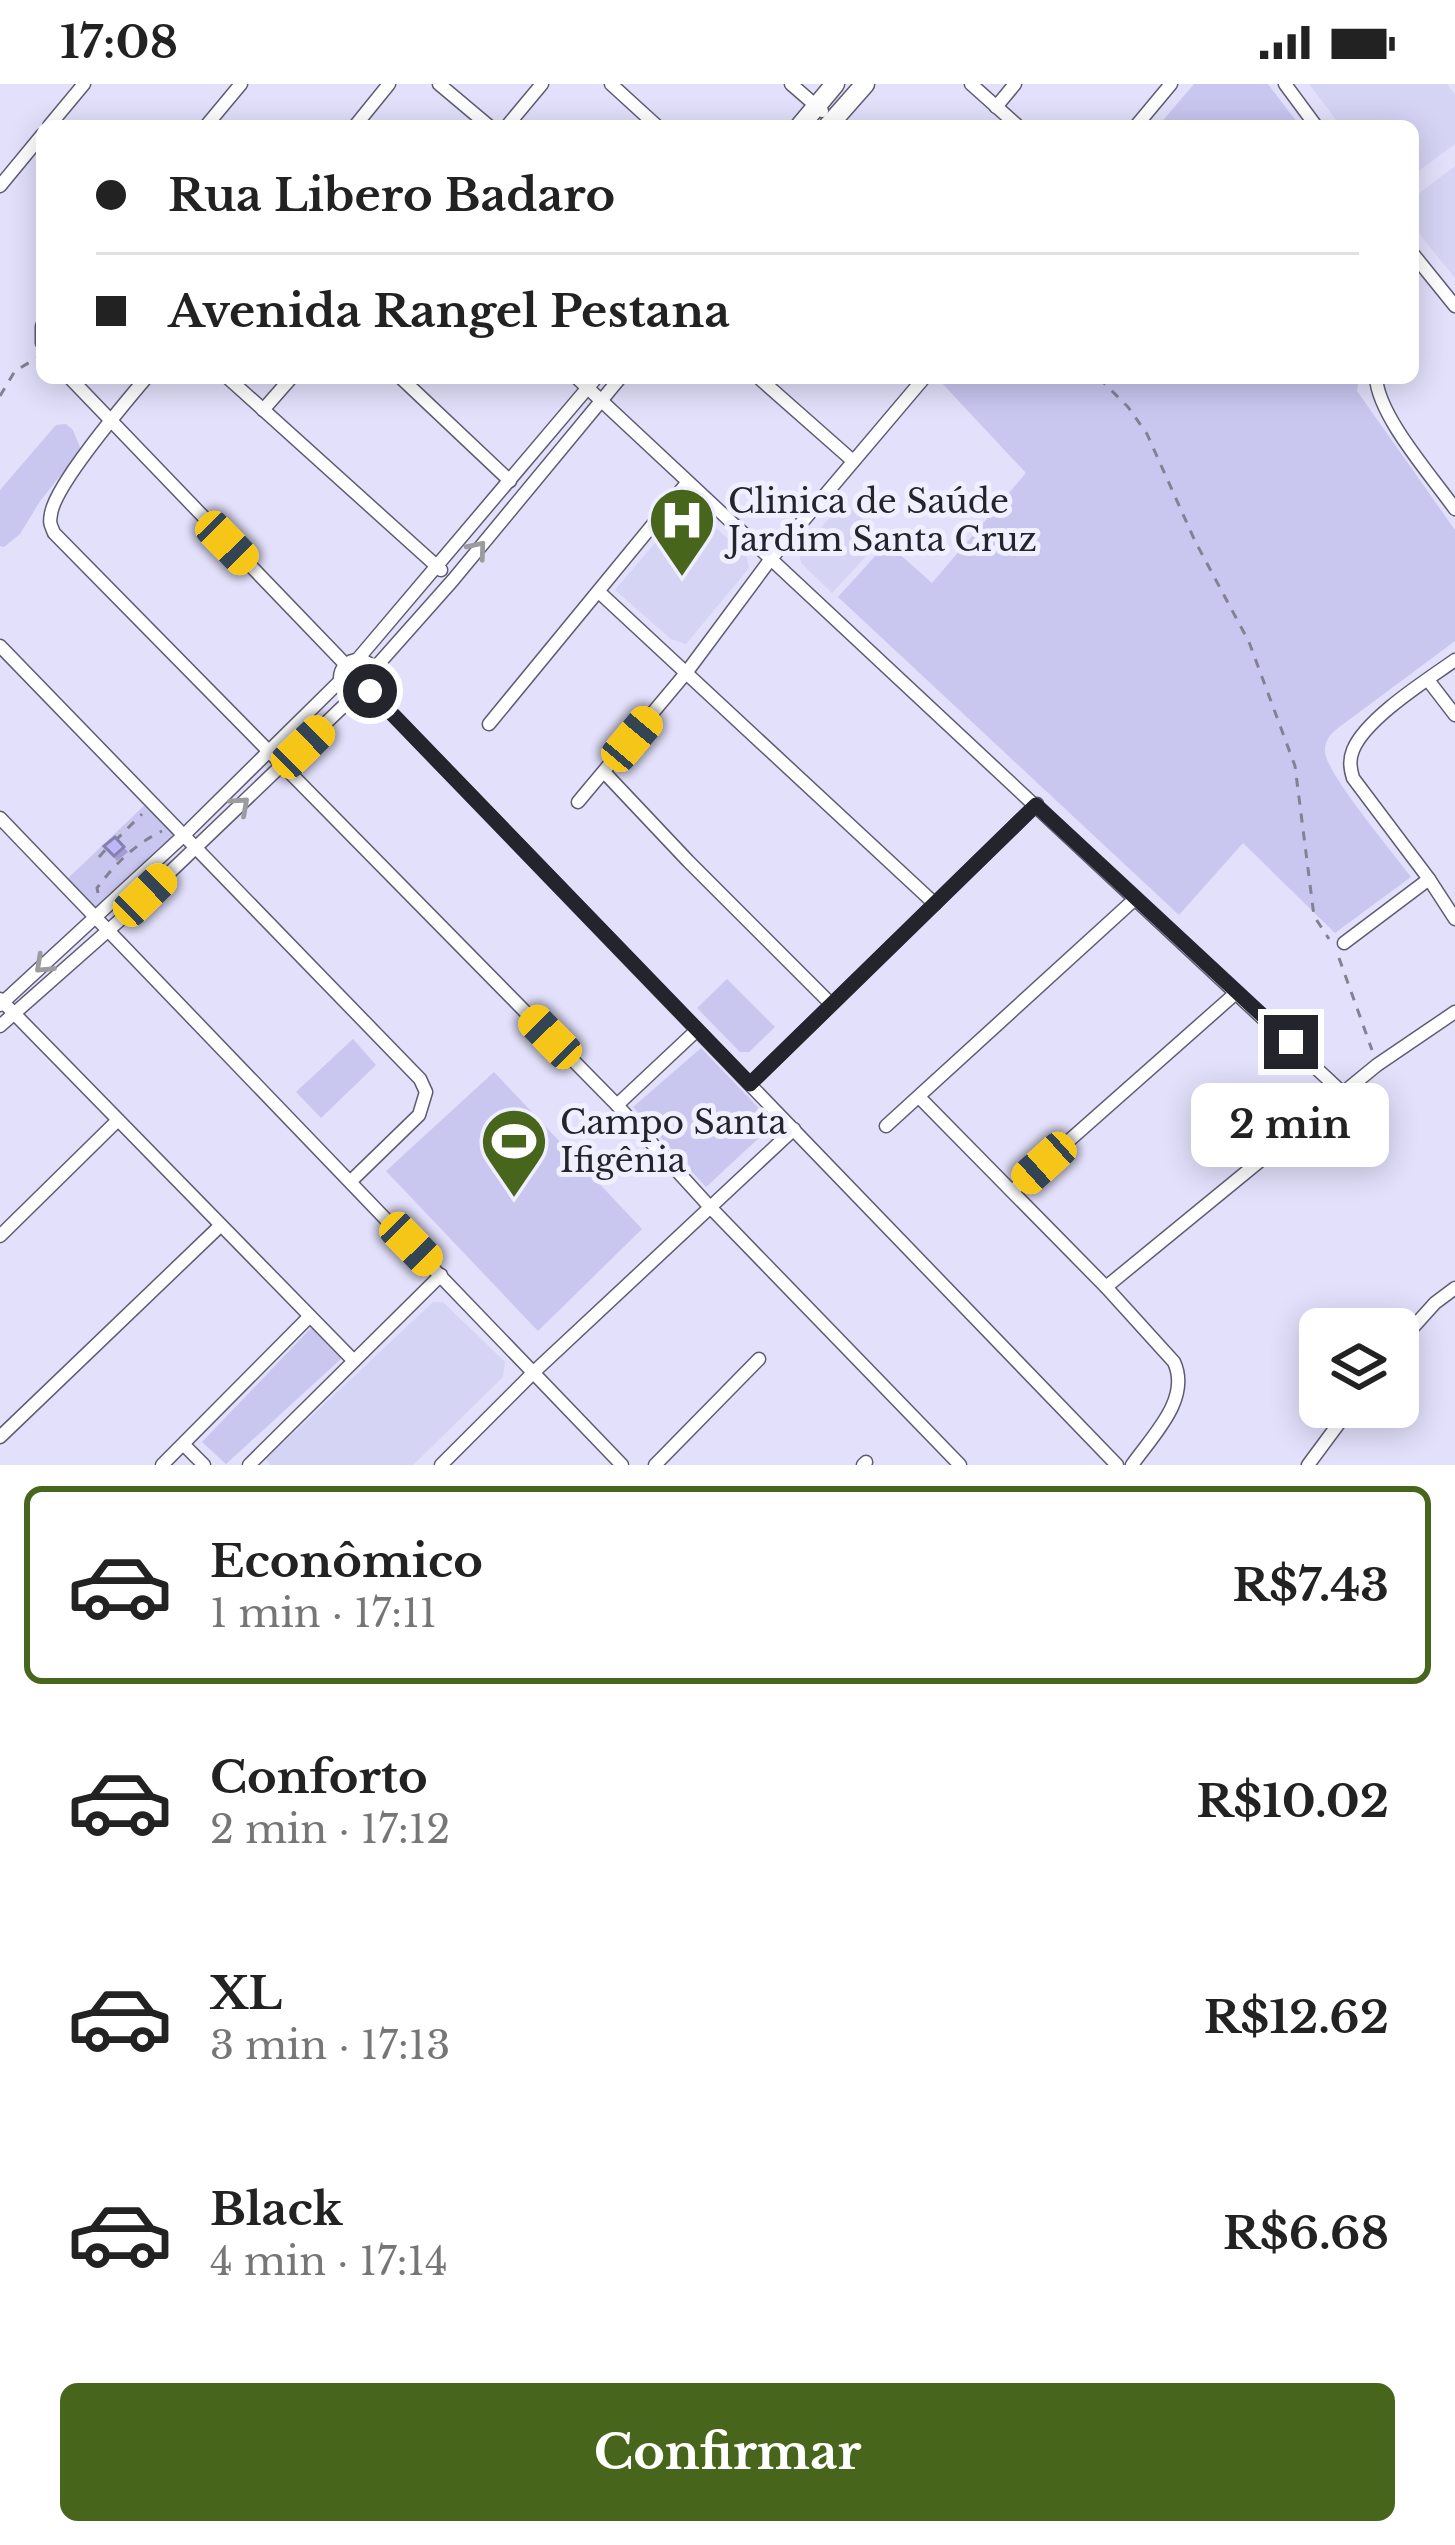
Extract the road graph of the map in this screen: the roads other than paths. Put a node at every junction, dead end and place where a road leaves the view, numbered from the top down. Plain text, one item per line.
1 (84, 84) edge
2 (241, 84) edge
3 (389, 84) edge
4 (439, 84) edge
5 (542, 84) edge
6 (611, 84) edge
7 (791, 84) edge
8 (835, 84) edge
9 (865, 84) edge
10 (971, 84) edge
11 (1015, 84) edge
12 (1171, 84) edge
13 (1286, 84) edge
14 (815, 106) junction
15 (996, 106) junction
16 (55, 120) edge
17 (211, 120) edge
18 (360, 120) edge
19 (482, 120) edge
20 (512, 120) edge
21 (650, 120) edge
22 (804, 120) edge
23 (829, 120) edge
24 (836, 120) edge
25 (1011, 120) edge
26 (1141, 120) edge
27 (1312, 120) edge
28 (36, 142) edge
29 (0, 186) edge
30 (1419, 261) edge
31 (1455, 306) edge
32 (75, 384) edge
33 (141, 384) edge
34 (235, 384) edge
35 (286, 384) edge
36 (407, 384) edge
37 (585, 384) edge
38 (589, 384) edge
39 (615, 384) edge
40 (770, 384) edge
41 (919, 384) edge
42 (1376, 384) edge
43 (601, 400) junction
44 (263, 410) junction
45 (110, 422) junction
46 (853, 461) junction
47 (510, 481) junction
48 (687, 483) junction
49 (1455, 509) edge
50 (770, 560) junction
51 (436, 565) junction
52 (453, 580) junction
53 (599, 592) junction
54 (0, 646) edge
55 (1455, 660) edge
56 (351, 662) junction
57 (374, 669) junction
58 (686, 674) junction
59 (1428, 680) junction
60 (340, 681) junction
61 (370, 691) junction
62 (354, 696) junction
63 (1455, 716) edge
64 (489, 724) dead end
65 (268, 750) junction
66 (284, 766) junction
67 (604, 772) junction
68 (578, 802) dead end
69 (1036, 805) junction
70 (0, 818) edge
71 (179, 832) junction
72 (195, 846) junction
73 (1429, 879) junction
74 (1136, 898) junction
75 (935, 904) junction
76 (95, 916) junction
77 (1455, 919) edge
78 (108, 928) junction
79 (1344, 943) dead end
80 (1237, 992) junction
81 (1, 1002) edge
82 (831, 1004) junction
83 (1455, 1012) edge
84 (13, 1013) junction
85 (0, 1026) edge
86 (697, 1030) junction
87 (750, 1084) junction
88 (1345, 1093) junction
89 (919, 1097) junction
90 (616, 1105) junction
91 (118, 1120) junction
92 (1378, 1125) dead end
93 (886, 1126) dead end
94 (794, 1129) junction
95 (351, 1181) junction
96 (1012, 1191) junction
97 (709, 1206) junction
98 (220, 1226) junction
99 (0, 1236) edge
100 (441, 1275) junction
101 (1106, 1287) junction
102 (1455, 1288) edge
103 (308, 1317) junction
104 (1419, 1321) edge
105 (759, 1360) dead end
106 (354, 1361) junction
107 (535, 1371) junction
108 (1335, 1428) edge
109 (0, 1437) edge
110 (184, 1445) junction
111 (162, 1465) edge
112 (204, 1465) edge
113 (249, 1465) edge
114 (441, 1465) edge
115 (622, 1465) edge
116 (655, 1465) edge
117 (960, 1465) edge
118 (1117, 1465) edge
119 (1132, 1465) edge
120 (1308, 1465) edge

1 - 16 street
2 - 17 street
3 - 18 street
4 - 19 street
5 - 20 street
6 - 21 street
7 - 14 street
8 - 14 street
9 - 24 street
10 - 15 street
11 - 15 street
12 - 26 street
13 - 27 street
14 - 22 street
14 - 23 street
15 - 25 street
28 - 29 street
30 - 31 street
32 - 45 street
33 - 45 street
34 - 44 street
35 - 44 street
36 - 47 street
37 - 47 street
38 - 43 street
39 - 43 street
40 - 46 street
41 - 46 street
42 - 49 street
43 - 48 street
52 -> 43 street
44 - 51 street
45 - 56 street
45 - 65 street
46 - 50 street
47 - 51 street
48 - 50 street
48 - 53 street
50 - 58 street
50 - 69 street
51 - 52 street
51 - 56 street
52 - 57 street
53 - 58 street
53 - 64 street
54 - 71 street
55 - 59 street
56 - 57 street
56 - 60 street
57 - 61 street
58 - 67 street
58 - 75 street
59 - 63 street
59 - 73 street
60 - 62 street
60 - 65 street
61 - 62 street
61 - 86 street
62 - 66 street
65 - 66 street
65 - 71 street
72 -> 66 street
66 - 90 street
67 - 68 street
67 - 82 street
69 - 74 street
69 - 75 street
70 - 76 street
71 - 72 street
71 - 76 street
72 - 78 street
72 - 95 street
73 - 77 street
73 - 79 street
74 - 80 street
74 - 89 street
75 - 82 street
76 - 78 street
76 -> 81 street
78 - 84 street
78 - 95 street
80 - 88 street
80 - 96 street
81 - 84 street
82 - 87 street
83 - 88 street
84 - 85 street
84 - 91 street
86 - 87 street
86 - 90 street
87 - 94 street
88 - 92 street
88 - 101 street
89 - 93 street
89 - 96 street
90 - 97 street
91 - 98 street
91 - 99 street
94 - 97 street
94 - 118 street
95 - 100 street
96 - 101 street
97 - 107 street
97 - 117 street
98 - 103 street
98 - 109 street
100 - 106 street
100 - 107 street
101 - 119 street
102 - 104 street
103 - 106 street
103 - 110 street
105 - 116 street
106 - 113 street
107 - 114 street
107 - 115 street
108 - 120 street
110 - 111 street
110 - 112 street

